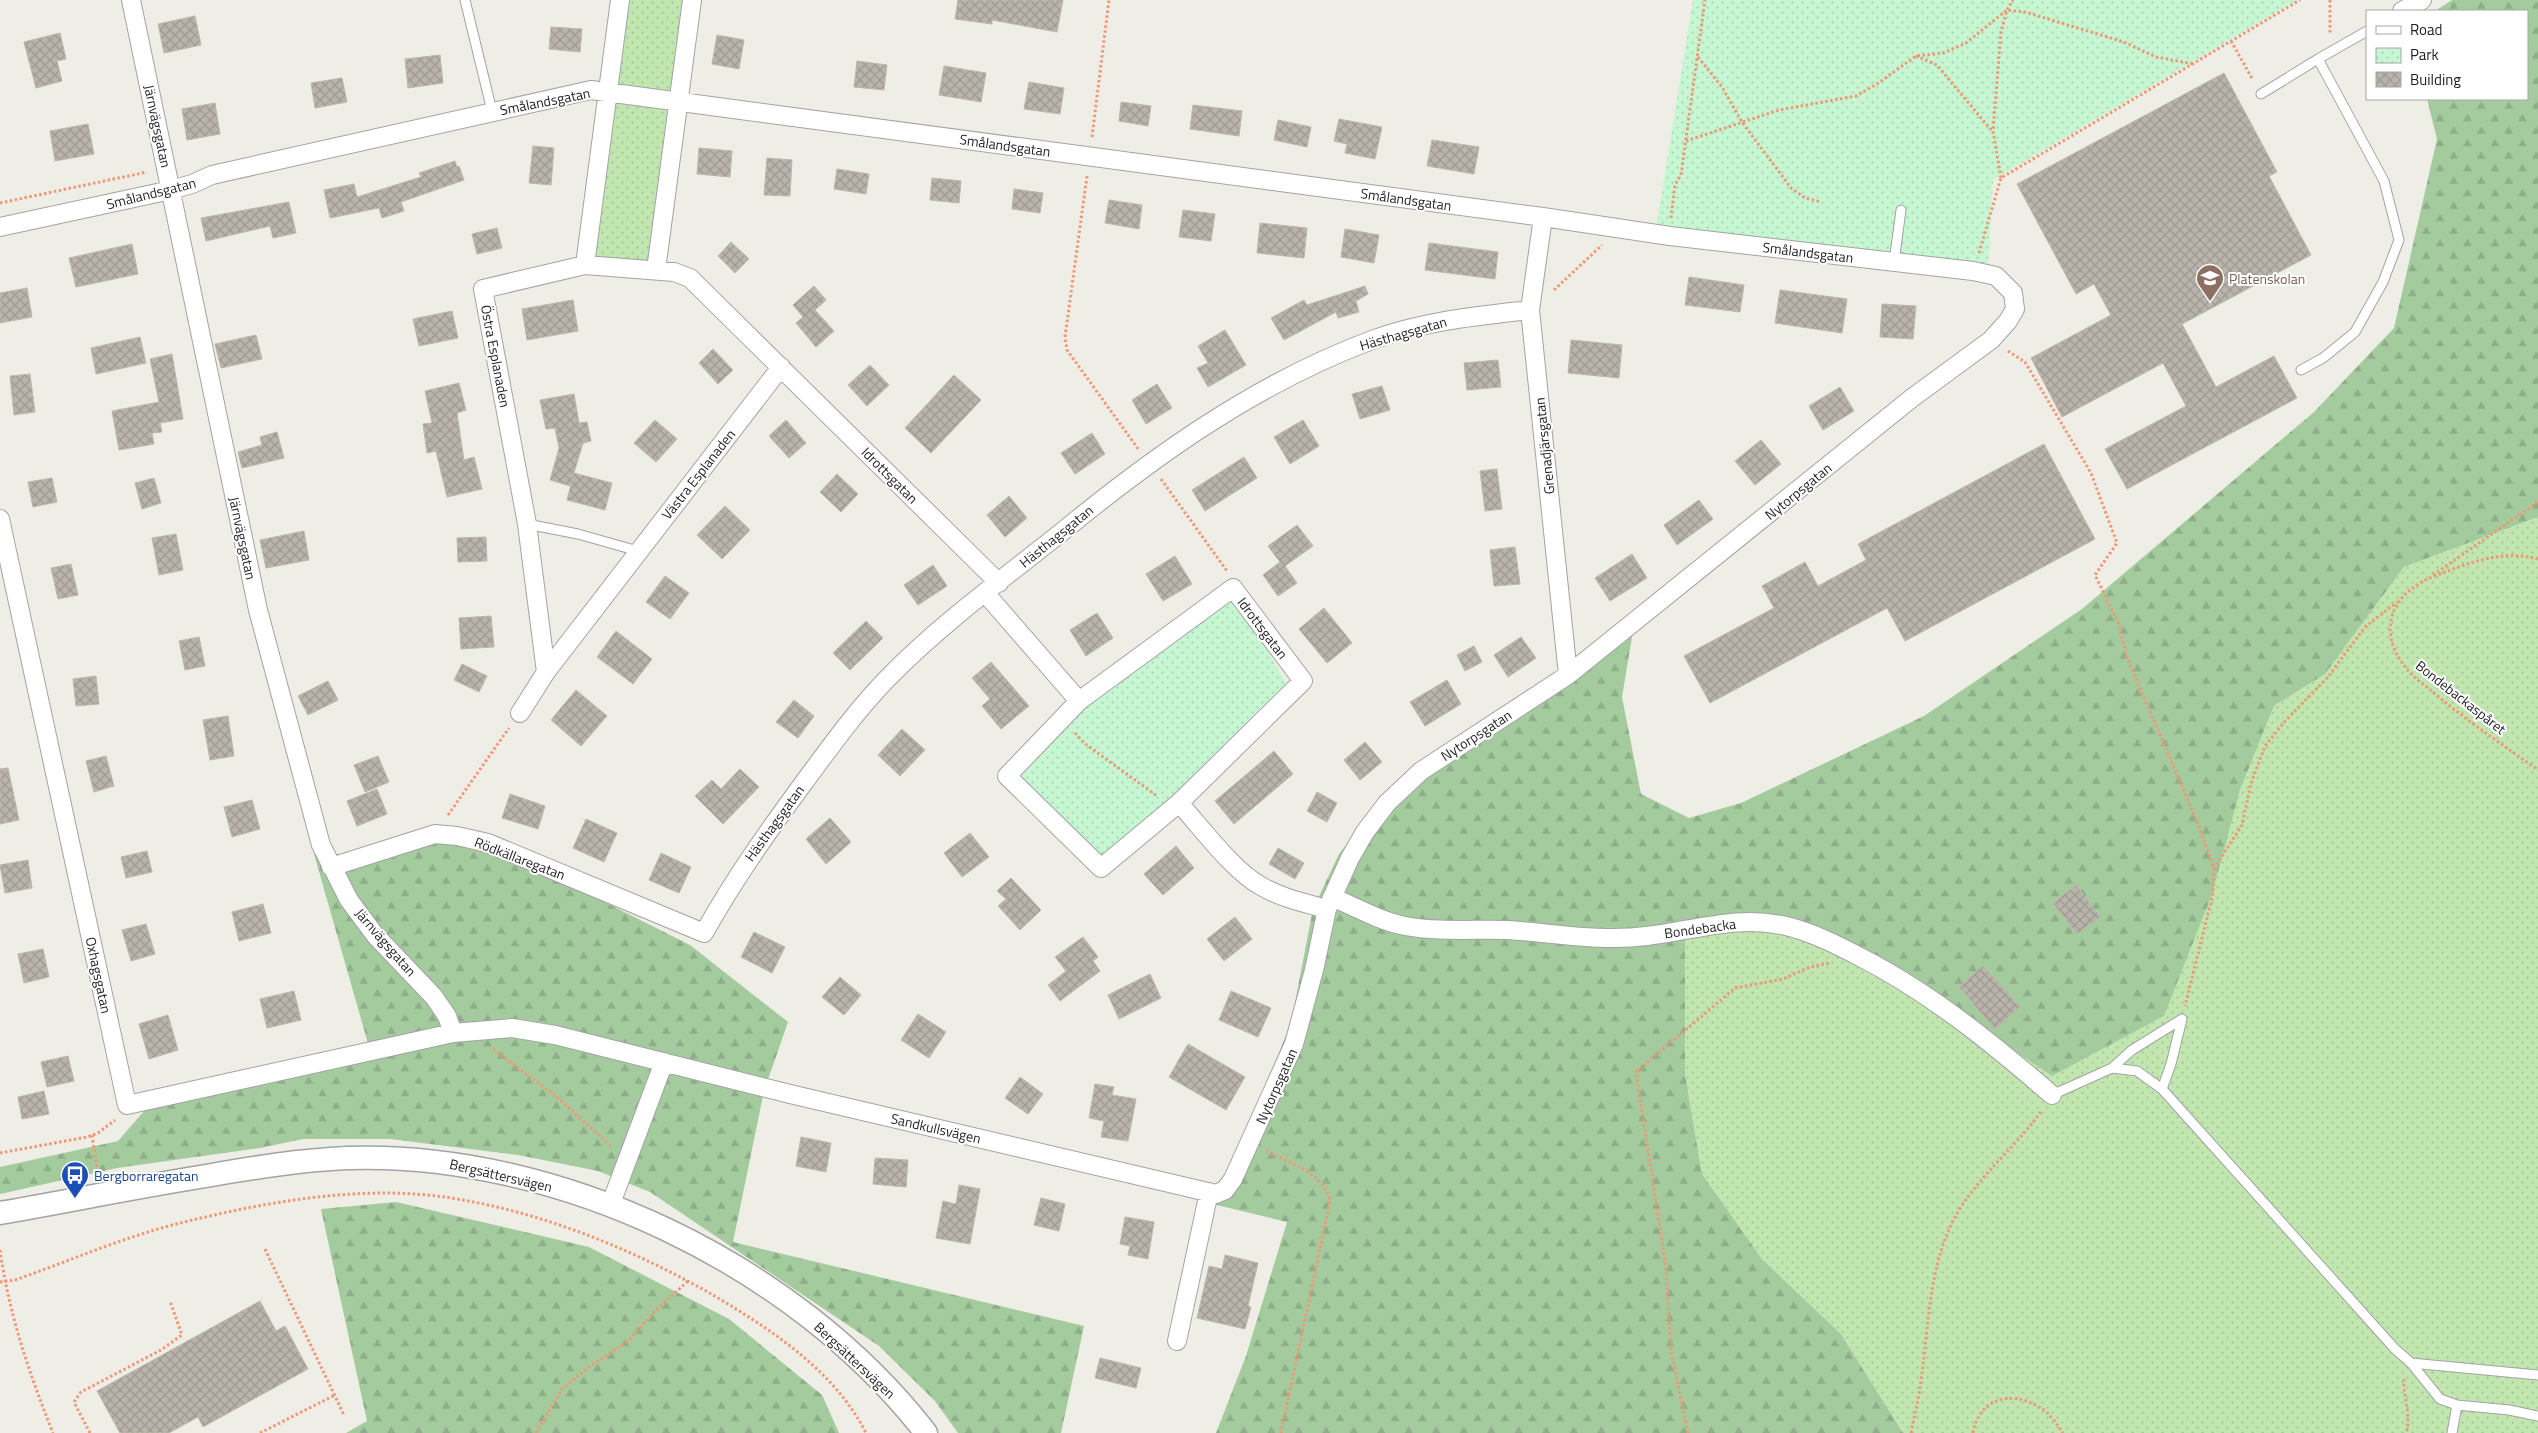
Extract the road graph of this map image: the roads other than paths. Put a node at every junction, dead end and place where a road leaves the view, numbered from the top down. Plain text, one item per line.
1 (131, 0) edge
2 (465, 0) edge
3 (620, 0) edge
4 (692, 0) edge
5 (2422, 0) edge
6 (2404, 10) edge
7 (2366, 32) edge
8 (2318, 59) junction
9 (608, 92) junction
10 (2261, 94) road end
11 (679, 102) junction
12 (492, 111) junction
13 (172, 190) junction
14 (1900, 210) dead end
15 (1543, 217) junction
16 (0, 227) edge
17 (1894, 262) junction
18 (585, 265) junction
19 (656, 270) junction
20 (2013, 293) joint
21 (1530, 310) junction
22 (781, 367) junction
23 (2302, 370) dead end
24 (0, 519) edge
25 (528, 524) junction
26 (638, 551) junction
27 (992, 588) junction
28 (546, 672) junction
29 (1568, 675) junction
30 (1080, 701) junction
31 (520, 713) road end
32 (1175, 806) junction
33 (331, 867) junction
34 (1330, 903) junction
35 (704, 933) joint
36 (461, 1032) junction
37 (664, 1062) junction
38 (2112, 1068) junction
39 (2162, 1089) junction
40 (2052, 1095) joint
41 (1209, 1192) junction
42 (610, 1206) junction
43 (0, 1213) edge
44 (1177, 1342) dead end
45 (2410, 1363) junction
46 (2538, 1375) edge
47 (2457, 1405) junction
48 (2538, 1416) edge
49 (926, 1433) edge
50 (2452, 1433) edge

1 - 13 street, Järnvägsgatan
2 - 12 lane
3 - 9 street
4 - 11 street
5 - 6 street
7 - 8 lane
8 - 10 lane
8 - 23 lane
9 - 11 street, Smålandsgatan
9 - 12 street, Smålandsgatan
9 - 18 street
11 - 15 street, Smålandsgatan
11 - 19 street
12 - 13 street, Smålandsgatan
13 - 16 street, Smålandsgatan
13 - 33 street, Järnvägsgatan
14 - 17 lane
15 - 17 street, Smålandsgatan
15 - 21 street, Grenadjärsgatan
17 - 20 street, Smålandsgatan
18 - 19 street
18 - 25 street, Östra Esplanaden
19 - 22 street
20 - 29 street, Nytorpsgatan
21 - 27 street, Hästhagsgatan
21 - 29 street, Grenadjärsgatan
22 - 26 street, Västra Esplanaden
22 - 27 street, Idrottsgatan
24 - 36 street, Oxhagsgatan
25 - 26 lane
25 - 28 street, Östra Esplanaden
26 - 28 street, Västra Esplanaden
27 - 30 street, Idrottsgatan
27 - 35 street, Hästhagsgatan
28 - 31 street, Västra Esplanaden
29 - 34 street, Nytorpsgatan
30 - 32 street, Idrottsgatan
30 - 32 street, Idrottsgatan
32 - 34 street
33 - 35 street, Rödkällaregatan
33 - 36 street, Järnvägsgatan
34 - 40 street, Bondebacka
34 - 41 street, Nytorpsgatan
36 - 37 street, Sandkullsvägen
37 - 41 street, Sandkullsvägen
37 - 42 street
38 - 39 lane
38 - 39 lane
38 - 40 lane
39 - 45 lane
41 - 44 street
42 - 43 street, Bergsättersvägen
42 - 49 street, Bergsättersvägen
45 - 46 lane
45 - 47 lane
47 - 48 lane
47 - 50 lane

